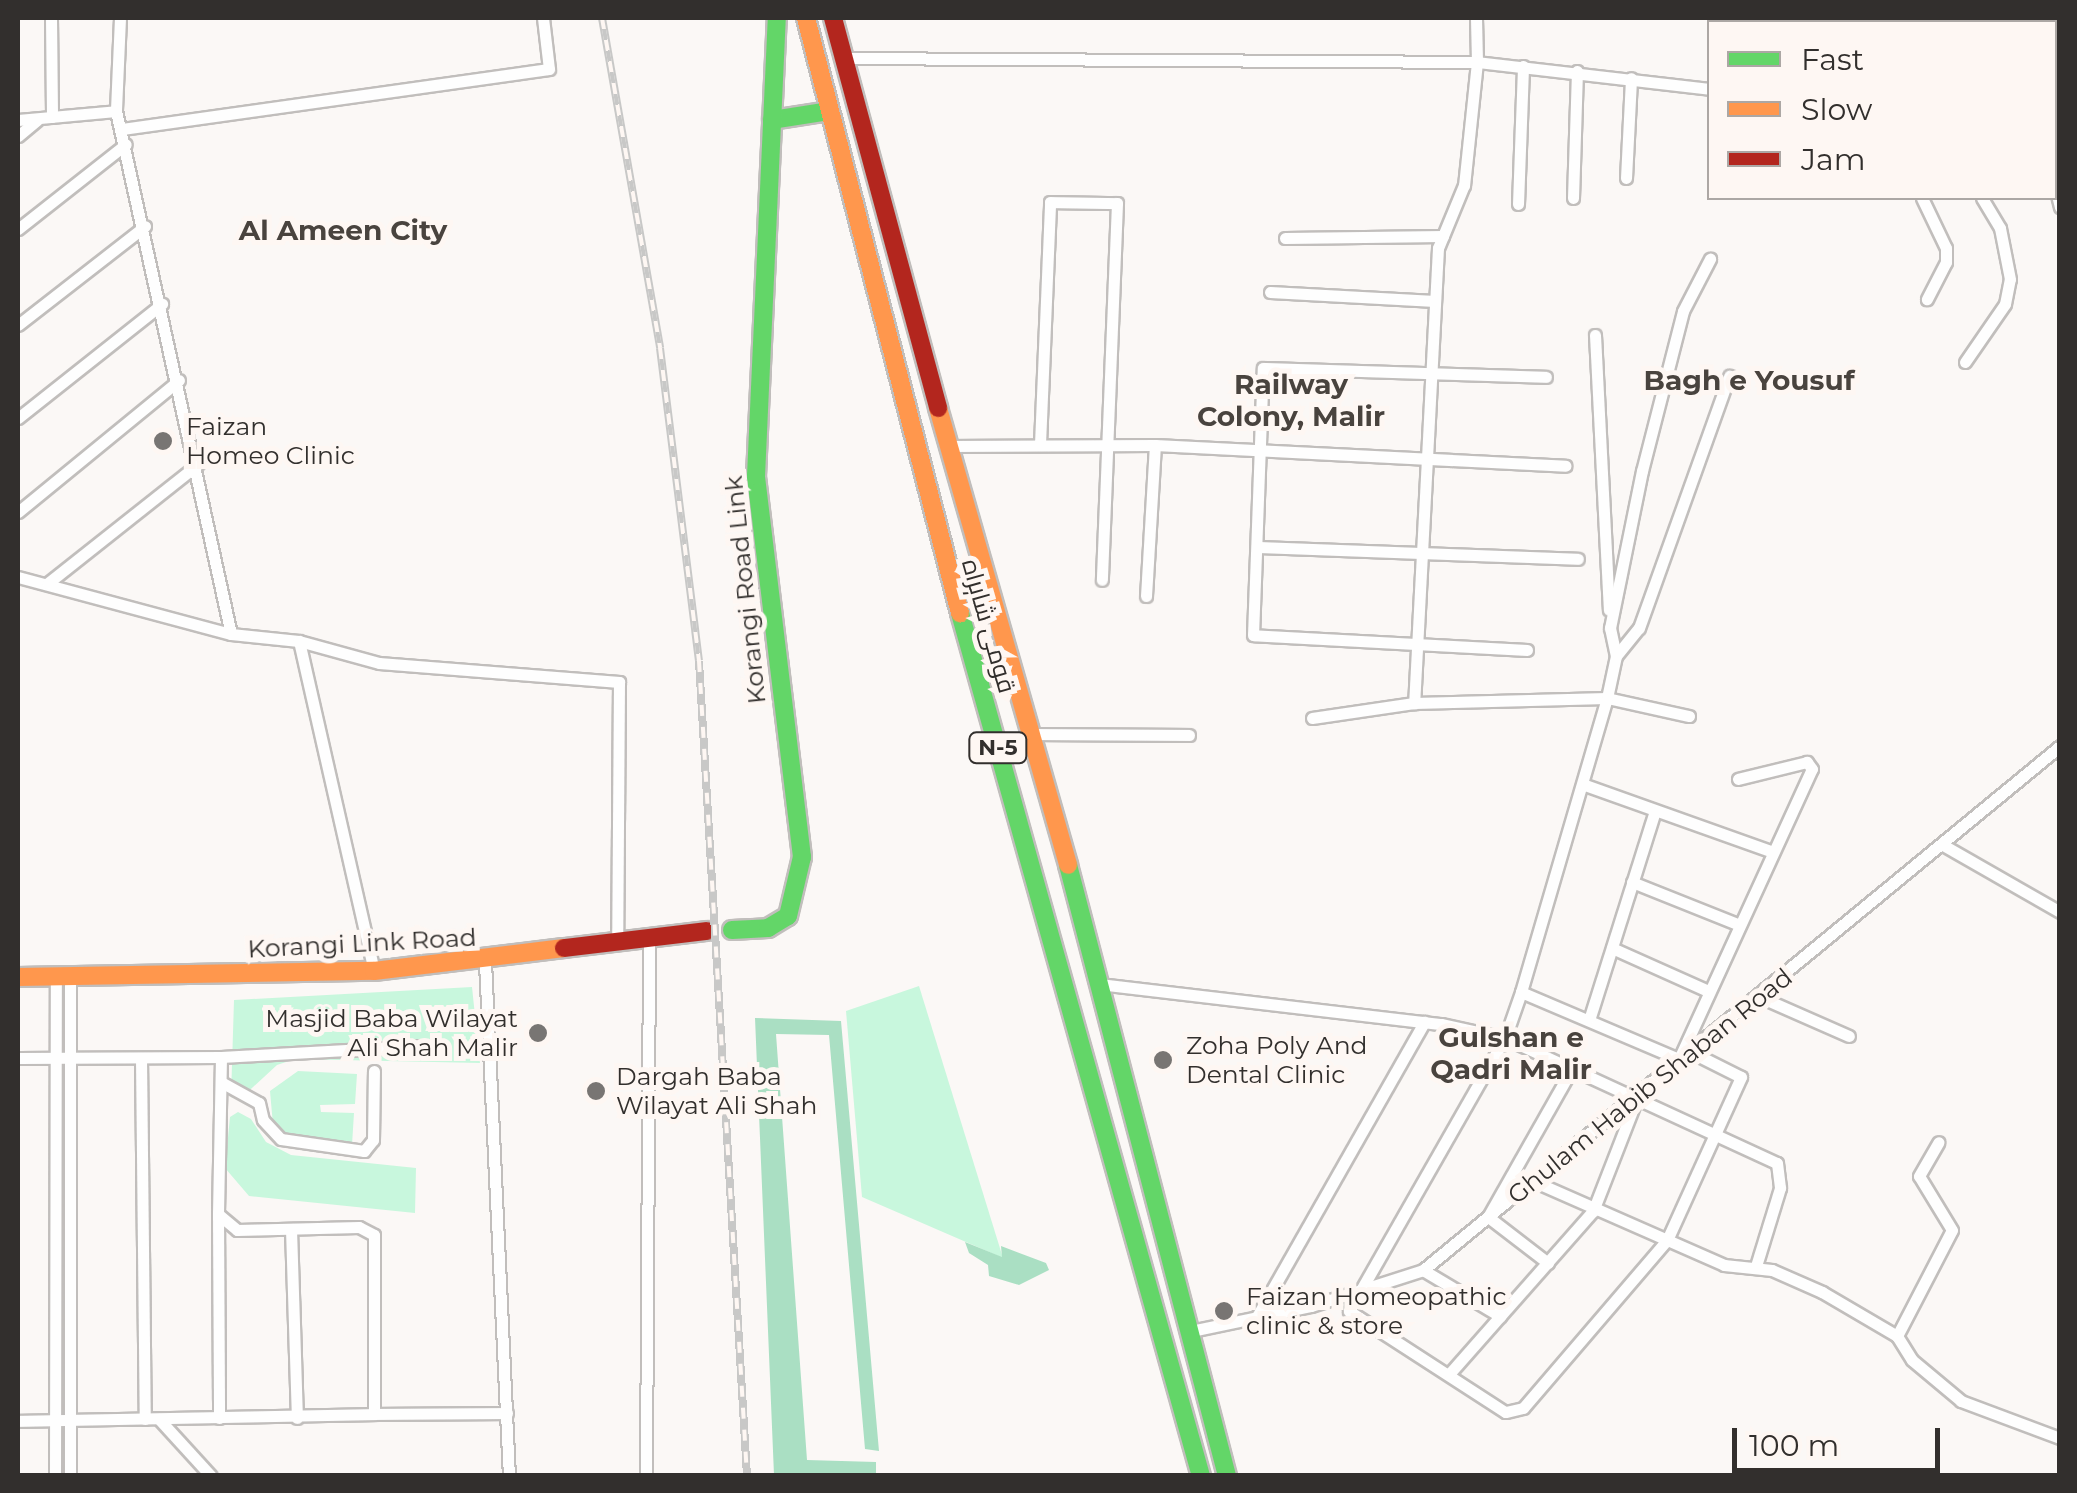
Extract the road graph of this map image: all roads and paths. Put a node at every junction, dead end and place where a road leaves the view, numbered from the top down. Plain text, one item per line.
1 (51, 18) edge
2 (120, 18) edge
3 (543, 18) edge
4 (777, 18) edge
5 (806, 18) edge
6 (833, 18) edge
7 (1476, 18) edge
8 (844, 58) junction
9 (1477, 62) junction
10 (1524, 66) junction
11 (1577, 70) junction
12 (1631, 78) junction
13 (1707, 89) edge
14 (116, 111) junction
15 (828, 111) junction
16 (46, 117) junction
17 (18, 120) edge
18 (772, 120) junction
19 (122, 129) junction
20 (18, 136) edge
21 (126, 144) junction
22 (1626, 178) dead end
23 (1573, 198) dead end
24 (1923, 200) edge
25 (1983, 200) edge
26 (1518, 204) dead end
27 (144, 226) junction
28 (18, 229) edge
29 (1443, 236) junction
30 (1285, 238) dead end
31 (1710, 259) dead end
32 (1270, 292) dead end
33 (1927, 299) dead end
34 (1435, 300) junction
35 (162, 304) junction
36 (18, 324) edge
37 (1596, 335) dead end
38 (1965, 362) dead end
39 (1729, 376) dead end
40 (1431, 377) junction
41 (1546, 377) dead end
42 (180, 380) junction
43 (18, 418) edge
44 (1040, 444) junction
45 (1110, 444) junction
46 (1155, 445) junction
47 (948, 446) junction
48 (1260, 454) junction
49 (1426, 463) junction
50 (198, 464) junction
51 (1565, 466) dead end
52 (18, 512) edge
53 (1257, 547) junction
54 (1420, 554) junction
55 (1578, 559) dead end
56 (18, 577) edge
57 (1102, 580) dead end
58 (48, 583) junction
59 (1146, 596) dead end
60 (1610, 628) junction
61 (231, 634) junction
62 (300, 641) junction
63 (1415, 641) junction
64 (1526, 650) dead end
65 (1616, 656) junction
66 (1607, 698) junction
67 (1414, 704) junction
68 (1688, 716) dead end
69 (1312, 718) dead end
70 (1034, 734) junction
71 (1188, 735) dead end
72 (2060, 746) edge
73 (1738, 779) dead end
74 (1585, 785) junction
75 (1655, 810) junction
76 (1942, 845) junction
77 (1770, 851) junction
78 (1632, 882) junction
79 (2060, 912) edge
80 (1737, 924) junction
81 (732, 930) dead end
82 (708, 931) dead end
83 (649, 939) junction
84 (617, 942) junction
85 (1612, 948) junction
86 (485, 962) junction
87 (374, 971) junction
88 (18, 976) edge
89 (63, 977) junction
90 (1099, 984) junction
91 (1708, 990) junction
92 (1521, 992) junction
93 (1760, 997) junction
94 (1590, 1017) junction
95 (1424, 1022) junction
96 (1849, 1036) dead end
97 (1506, 1038) junction
98 (418, 1046) dead end
99 (1684, 1055) junction
100 (221, 1056) junction
101 (18, 1058) edge
102 (141, 1058) junction
103 (53, 1059) junction
104 (67, 1059) junction
105 (1570, 1070) junction
106 (374, 1072) dead end
107 (220, 1082) junction
108 (1637, 1100) junction
109 (1712, 1132) junction
110 (1939, 1142) dead end
111 (1533, 1181) junction
112 (1593, 1211) junction
113 (218, 1214) junction
114 (1488, 1217) junction
115 (290, 1229) junction
116 (1667, 1240) junction
117 (1548, 1262) junction
118 (1756, 1266) junction
119 (1423, 1270) junction
120 (1360, 1290) junction
121 (1500, 1316) junction
122 (1255, 1320) junction
123 (1191, 1331) junction
124 (1897, 1336) junction
125 (1450, 1373) junction
126 (507, 1413) junction
127 (374, 1414) junction
128 (219, 1418) junction
129 (296, 1418) junction
130 (152, 1419) junction
131 (18, 1421) edge
132 (56, 1422) junction
133 (70, 1422) junction
134 (2060, 1438) edge
135 (55, 1476) edge
136 (70, 1476) edge
137 (211, 1476) edge
138 (510, 1476) edge
139 (646, 1476) edge
140 (1200, 1476) edge
141 (1227, 1476) edge

1 - 16 street
2 - 14 street
3 - 19 street
4 - 18 main road, Korangi Road Link
5 - 15 main road, قومی شاہراہ / N-5
6 - 8 main road, قومی شاہراہ / N-5
7 - 9 street
8 - 9 street
8 - 47 main road, قومی شاہراہ / N-5
9 - 10 street
9 - 29 street
10 - 11 street
10 - 26 street
11 - 12 street
11 - 23 street
12 - 13 street
12 - 22 street
14 - 16 street
14 - 19 street
15 - 18 main road
15 - 140 main road, قومی شاہراہ / N-5
16 - 17 street
16 - 20 street
18 - 81 main road, Korangi Road Link
19 - 21 street
21 - 27 street
21 - 28 street
24 - 33 street
25 - 38 street
27 - 35 street
27 - 36 street
29 - 30 street
29 - 34 street
31 - 60 street
32 - 34 street
34 - 40 street
35 - 42 street
35 - 43 street
37 - 60 street
39 - 65 street
40 - 41 street
40 - 48 street
40 - 49 street
42 - 50 street
42 - 52 street
44 - 45 street
44 - 45 street
44 - 47 street
45 - 46 street
45 - 57 street
46 - 48 street
46 - 59 street
47 - 70 main road, قومی شاہراہ / N-5
48 - 49 street
48 - 53 street
49 - 51 street
49 - 54 street
50 - 58 street
50 - 61 street
53 - 54 street
53 - 63 street
54 - 55 street
54 - 63 street
56 - 58 street
58 - 61 street
60 - 65 street
61 - 62 street
62 - 84 street
62 - 87 street
63 - 64 street
63 - 67 street
65 - 66 street
66 - 67 street
66 - 68 street
66 - 74 street
67 - 69 street
70 - 71 street
70 - 90 main road, قومی شاہراہ / N-5
72 - 76 street, Ghulam Habib Shaban Road
73 - 77 street
74 - 75 street
74 - 92 street
75 - 77 street
75 - 78 street
76 - 79 street
76 - 93 street, Ghulam Habib Shaban Road
77 - 80 street
78 - 80 street
78 - 85 street
80 - 91 street
82 - 83 main road, Korangi Link Road
83 - 84 main road, Korangi Link Road
83 - 139 street
84 - 86 main road, Korangi Link Road
85 - 91 street
85 - 94 street
86 - 87 main road, Korangi Link Road
86 - 126 street
87 - 89 main road, Korangi Link Road
88 - 89 main road, Korangi Link Road
89 - 103 street
89 - 104 street
90 - 95 street
90 - 123 main road, قومی شاہراہ / N-5
91 - 99 street
92 - 94 street
92 - 97 street
93 - 96 street
93 - 99 street, Ghulam Habib Shaban Road
94 - 99 street
95 - 97 street
95 - 122 street
97 - 105 street
97 - 120 street
98 - 100 street
99 - 108 street, Ghulam Habib Shaban Road
99 - 109 street
100 - 102 street
100 - 107 street
101 - 103 street
102 - 104 street
102 - 130 street
103 - 104 street
103 - 132 street
104 - 133 street
105 - 108 street
105 - 114 street
106 - 107 street
107 - 113 street
108 - 109 street
108 - 111 street, Ghulam Habib Shaban Road
108 - 112 street
109 - 116 street
109 - 118 street
110 - 124 street
111 - 112 street
111 - 114 street, Ghulam Habib Shaban Road
112 - 116 street
112 - 117 street
113 - 115 street
113 - 128 street
114 - 117 street
114 - 119 street, Ghulam Habib Shaban Road
115 - 127 street
115 - 129 street
116 - 118 street
116 - 125 street
117 - 121 street
118 - 124 street
119 - 120 street, Ghulam Habib Shaban Road
119 - 121 street
120 - 122 street, Ghulam Habib Shaban Road
120 - 125 street
121 - 125 street
122 - 123 street, Ghulam Habib Shaban Road
123 - 141 main road, قومی شاہراہ / N-5
124 - 134 street
126 - 127 street
126 - 138 street
127 - 129 street
128 - 129 street
128 - 130 street
130 - 133 street
130 - 137 street
131 - 132 street
132 - 133 street
132 - 135 street
133 - 136 street

